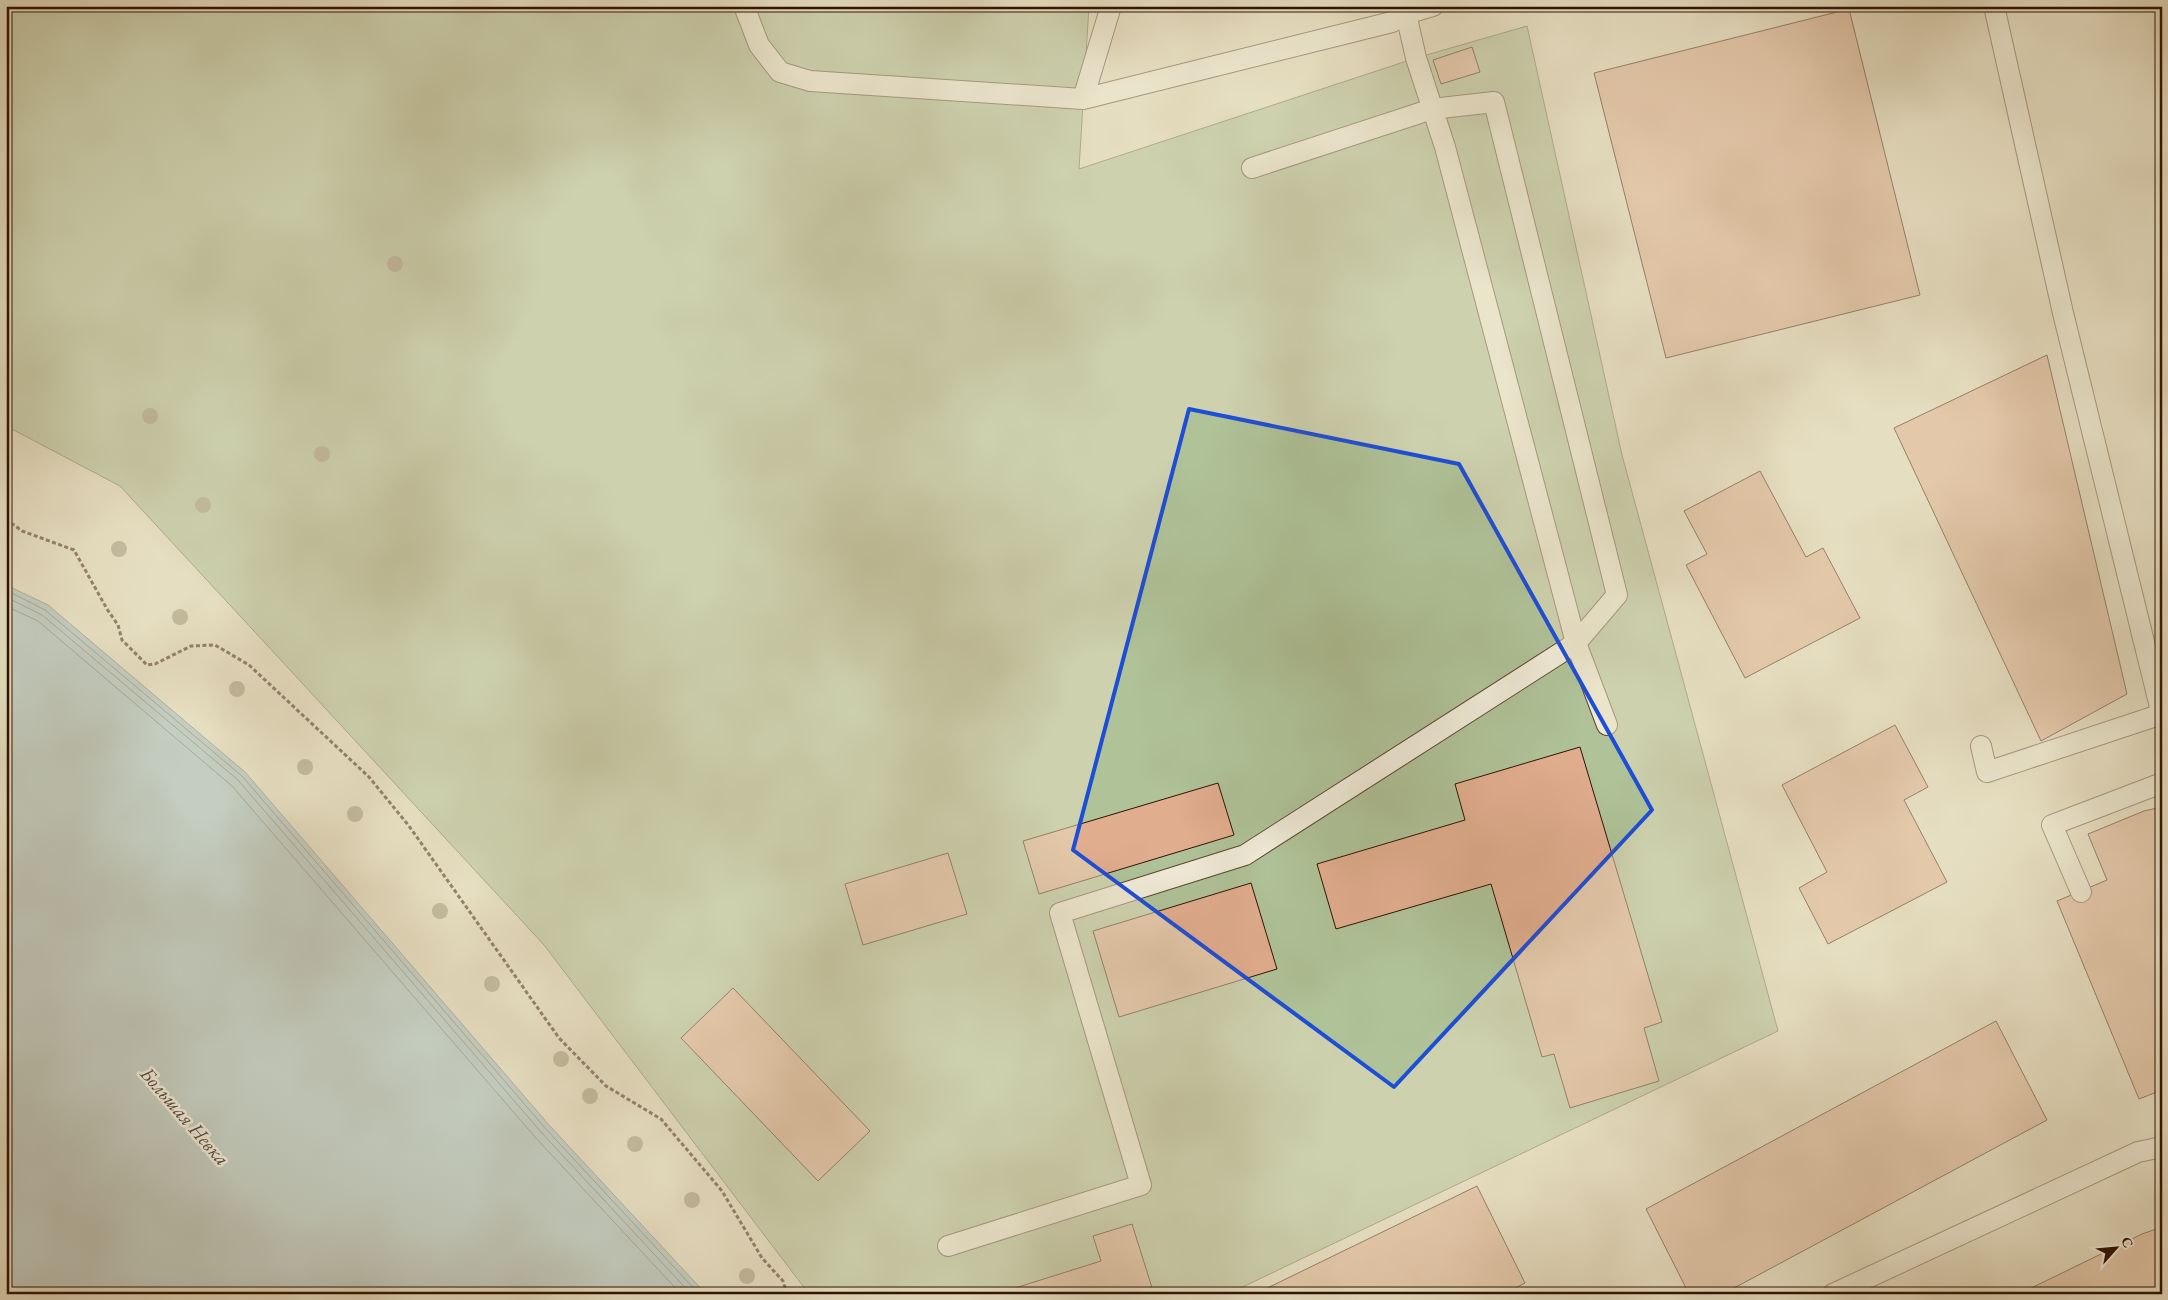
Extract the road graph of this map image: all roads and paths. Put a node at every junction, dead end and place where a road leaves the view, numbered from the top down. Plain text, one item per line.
1 (744, 6) edge
2 (1111, 6) edge
3 (1433, 6) edge
4 (1994, 6) edge
5 (1394, 14) edge
6 (1083, 99) junction
7 (1432, 109) junction
8 (1252, 168) dead end
9 (6, 519) edge
10 (1576, 643) junction
11 (2162, 715) edge
12 (1607, 725) dead end
13 (1981, 746) dead end
14 (2162, 783) edge
15 (2081, 892) dead end
16 (2162, 1147) edge
17 (948, 1246) dead end
18 (1845, 1291) edge
19 (787, 1294) edge

1 - 6 lane
2 - 6 lane
3 - 5 lane
4 - 11 lane
5 - 6 lane
5 - 7 lane
7 - 8 lane
7 - 10 lane
7 - 10 lane
9 - 19 path
10 - 12 lane
10 - 17 lane
11 - 13 lane
14 - 15 lane
16 - 18 lane

